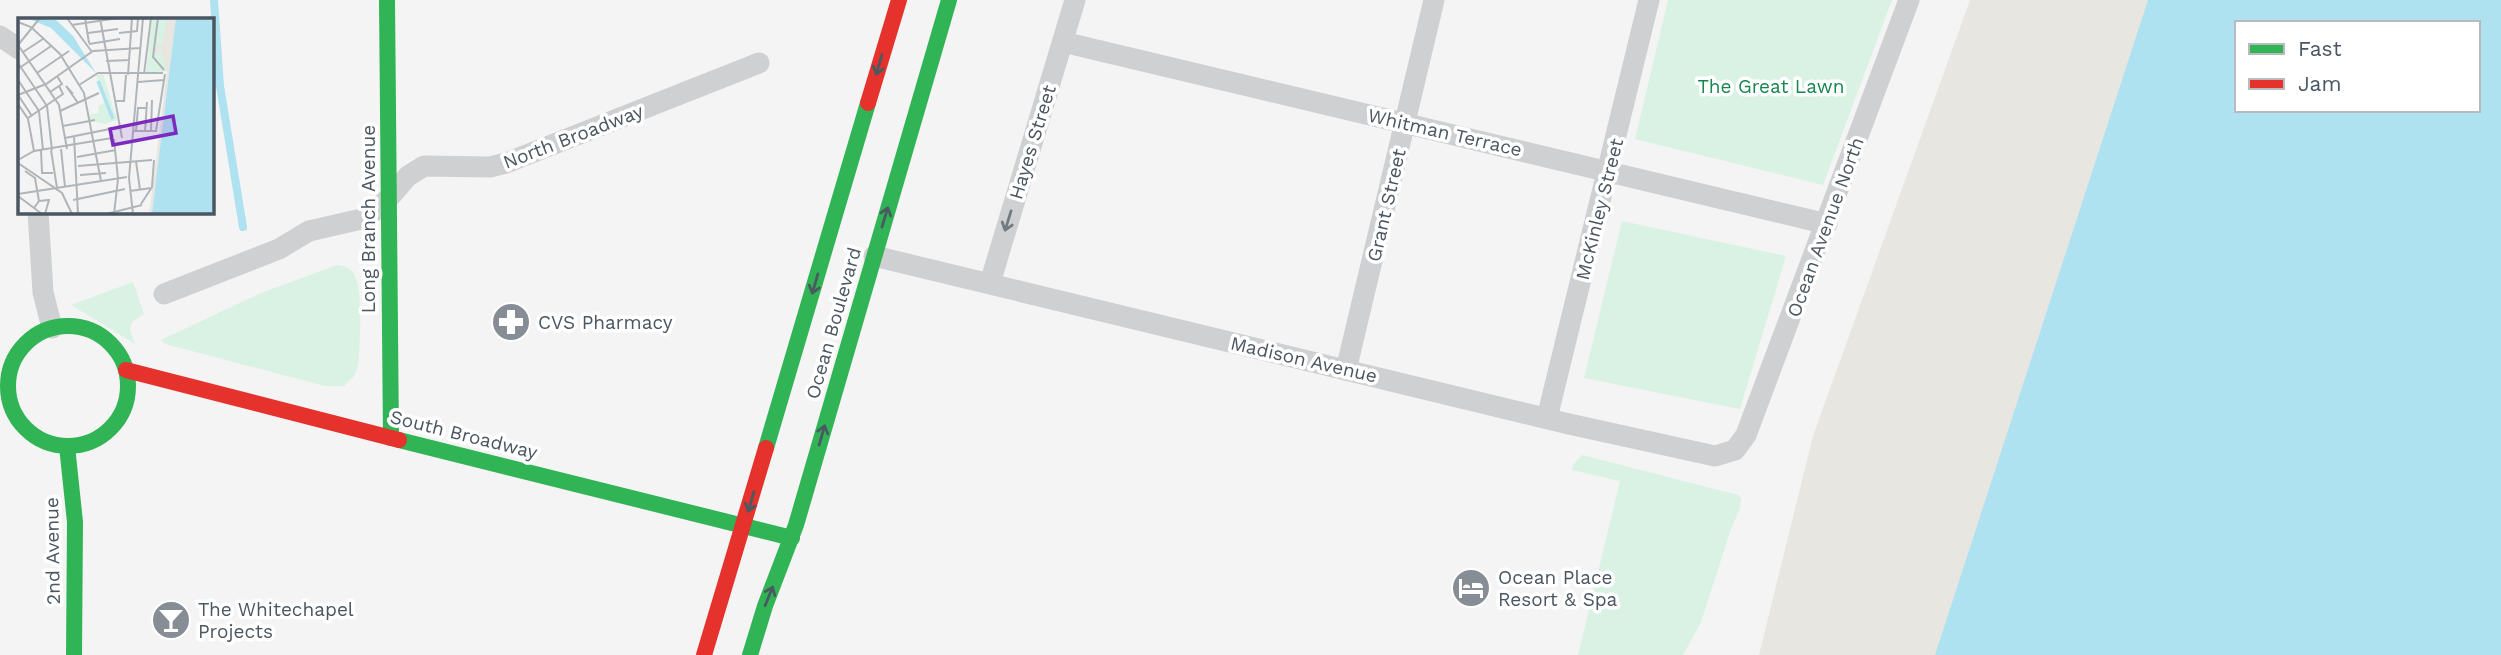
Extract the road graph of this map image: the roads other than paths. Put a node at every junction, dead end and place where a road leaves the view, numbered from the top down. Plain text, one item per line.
1 (387, 0) edge
2 (899, 0) edge
3 (949, 0) edge
4 (1075, 0) edge
5 (1434, 0) edge
6 (1649, 0) edge
7 (1909, 0) edge
8 (0, 36) edge
9 (1063, 42) junction
10 (18, 48) edge
11 (759, 63) dead end
12 (1405, 123) junction
13 (1608, 171) junction
14 (389, 198) junction
15 (38, 214) edge
16 (1827, 224) junction
17 (874, 256) junction
18 (990, 283) junction
19 (164, 294) dead end
20 (52, 328) junction
21 (1346, 369) junction
22 (126, 370) junction
23 (4, 388) edge
24 (1548, 418) junction
25 (391, 438) junction
26 (66, 446) junction
27 (1734, 450) joint
28 (743, 527) junction
29 (792, 538) junction
30 (74, 655) edge
31 (704, 655) edge
32 (750, 655) edge

1 - 14 street, Long Branch Avenue
2 -> 28 street, Ocean Boulevard
17 -> 3 street, Ocean Boulevard
4 - 9 street, Hayes Street
5 - 12 street, Grant Street
6 - 13 street, McKinley Street
7 - 16 street, Ocean Avenue North
8 - 10 street
9 - 12 street, Whitman Terrace
9 -> 18 street, Hayes Street
11 - 14 street, North Broadway
12 - 13 street, Whitman Terrace
12 - 21 street, Grant Street
13 - 16 street, Whitman Terrace
13 - 24 street, McKinley Street
14 - 19 street, North Broadway
14 - 25 street, Long Branch Avenue
15 - 20 street
16 - 27 street, Ocean Avenue North
17 - 18 street, Madison Avenue
29 -> 17 street, Ocean Boulevard
18 - 21 street, Madison Avenue
20 - 22 street
20 - 23 street
21 - 24 street, Madison Avenue
22 - 25 street, South Broadway
22 - 26 street
23 - 26 street
24 - 27 street, Madison Avenue
25 - 28 street, South Broadway
26 - 30 street, 2nd Avenue
28 - 29 street, South Broadway
28 - 31 street, Ocean Boulevard
32 -> 29 street, Ocean Boulevard

